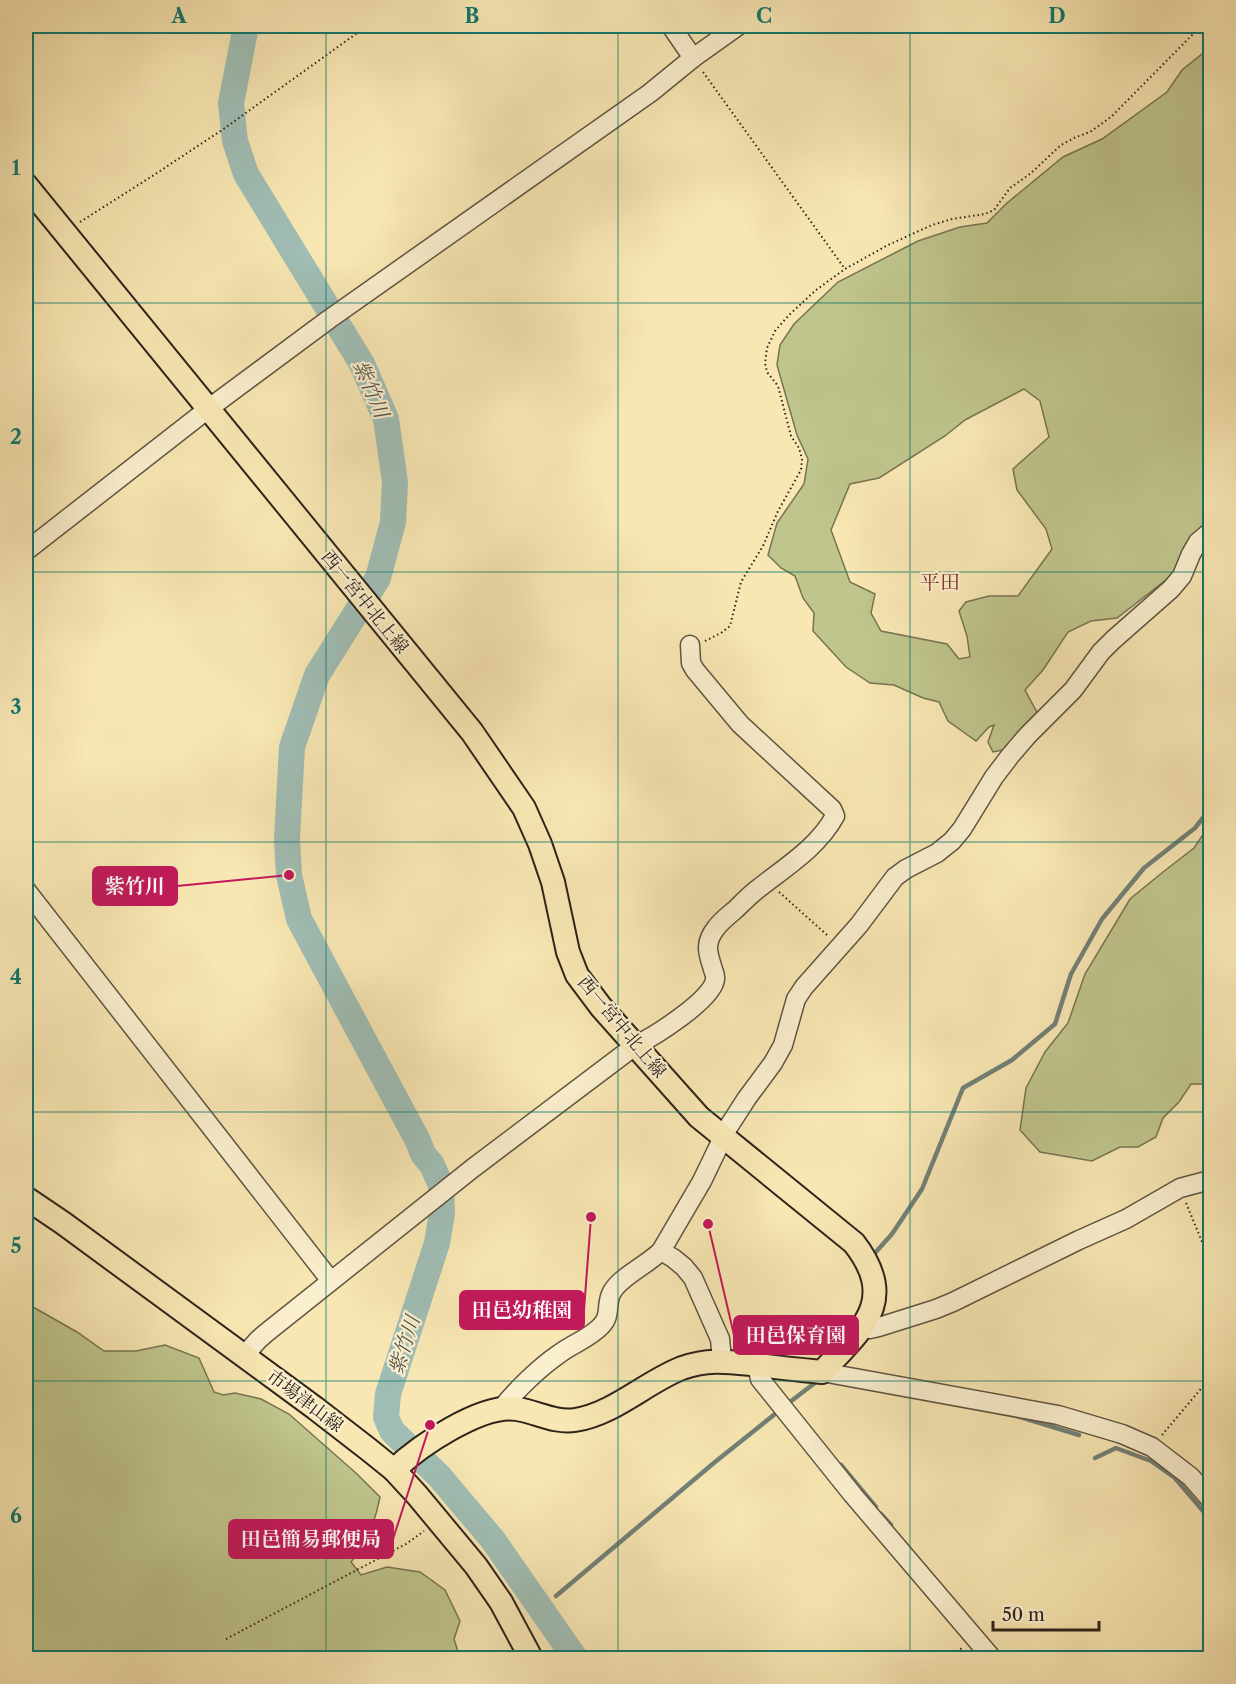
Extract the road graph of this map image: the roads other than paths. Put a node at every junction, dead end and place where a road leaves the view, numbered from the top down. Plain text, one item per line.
1 (671, 26) edge
2 (738, 26) edge
3 (693, 58) junction
4 (26, 185) edge
5 (208, 409) junction
6 (1210, 531) edge
7 (26, 551) edge
8 (690, 645) road end
9 (26, 890) edge
10 (636, 1045) junction
11 (723, 1137) junction
12 (1210, 1180) edge
13 (26, 1198) edge
14 (661, 1251) junction
15 (331, 1281) junction
16 (863, 1327) junction
17 (244, 1356) junction
18 (722, 1360) junction
19 (757, 1365) junction
20 (822, 1372) junction
21 (502, 1408) junction
22 (401, 1463) junction
23 (1210, 1499) edge
24 (531, 1659) edge
25 (992, 1659) edge

1 - 3 street
2 - 3 street
3 - 5 street
4 - 5 main road, 西一宮中北上線
5 - 7 street
5 - 10 main road, 西一宮中北上線
6 - 11 street
8 - 10 street
9 - 15 street
10 - 11 main road, 西一宮中北上線
10 - 15 street
11 - 14 street
11 - 16 main road, 西一宮中北上線
12 - 16 street
13 - 17 main road, 市場津山線
14 - 18 street
14 - 21 street
15 - 17 street
16 - 20 main road, 西一宮中北上線
17 - 22 main road, 市場津山線
18 - 19 main road
18 - 21 main road
19 - 20 main road
19 - 25 street
20 - 23 street
21 - 22 main road
22 - 24 main road, 市場津山線

